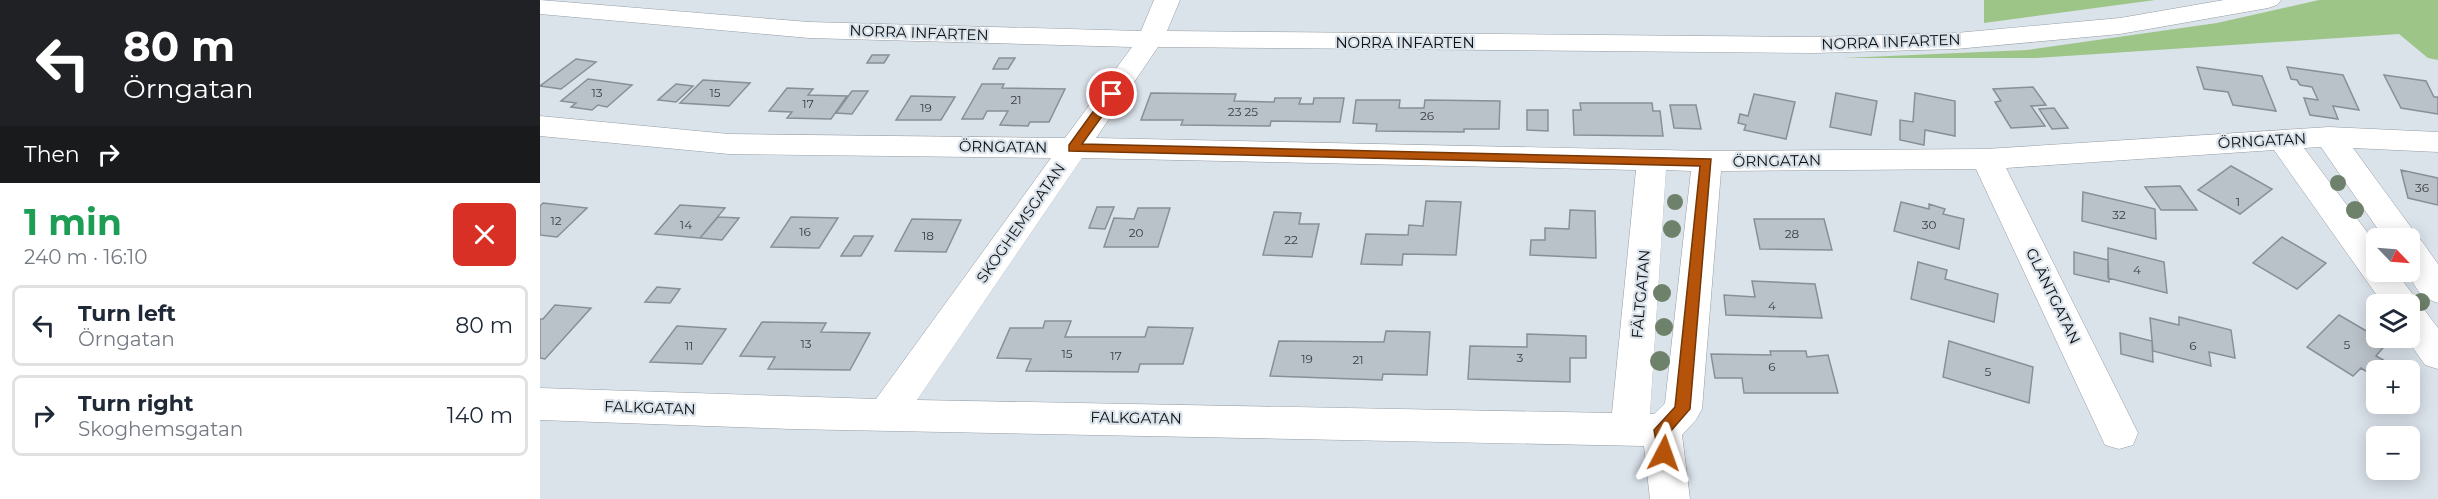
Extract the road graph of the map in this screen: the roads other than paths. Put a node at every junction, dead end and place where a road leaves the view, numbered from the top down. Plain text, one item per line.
1 (1167, 0) edge
2 (2268, 0) edge
3 (540, 6) edge
4 (1150, 40) junction
5 (540, 126) edge
6 (2329, 137) junction
7 (2281, 139) junction
8 (2438, 142) edge
9 (1073, 148) junction
10 (1652, 159) junction
11 (1986, 159) junction
12 (1707, 162) junction
13 (2394, 228) edge
14 (2366, 255) edge
15 (2420, 265) edge
16 (2438, 290) edge
17 (2420, 330) edge
18 (2438, 355) edge
19 (540, 404) edge
20 (887, 413) junction
21 (1646, 429) junction
22 (2119, 432) dead end
23 (1670, 499) edge

1 - 4 street, SKOGHEMSGATAN
2 - 4 street, NORRA INFARTEN
3 - 4 street, NORRA INFARTEN
4 - 9 street, SKOGHEMSGATAN
5 - 9 street, ÖRNGATAN
6 - 7 street, ÖRNGATAN
6 - 8 street, ÖRNGATAN
6 - 13 street
7 - 11 street, ÖRNGATAN
7 - 14 street
9 - 10 street, ÖRNGATAN
9 - 20 street, SKOGHEMSGATAN
10 - 12 street, ÖRNGATAN
10 - 21 street, FÄLTGATAN
11 - 12 street, ÖRNGATAN
11 - 22 street, GLÄNTGATAN
12 - 21 street
15 - 16 street
17 - 18 street
19 - 20 street, FALKGATAN
20 - 21 street, FALKGATAN
21 - 23 street

